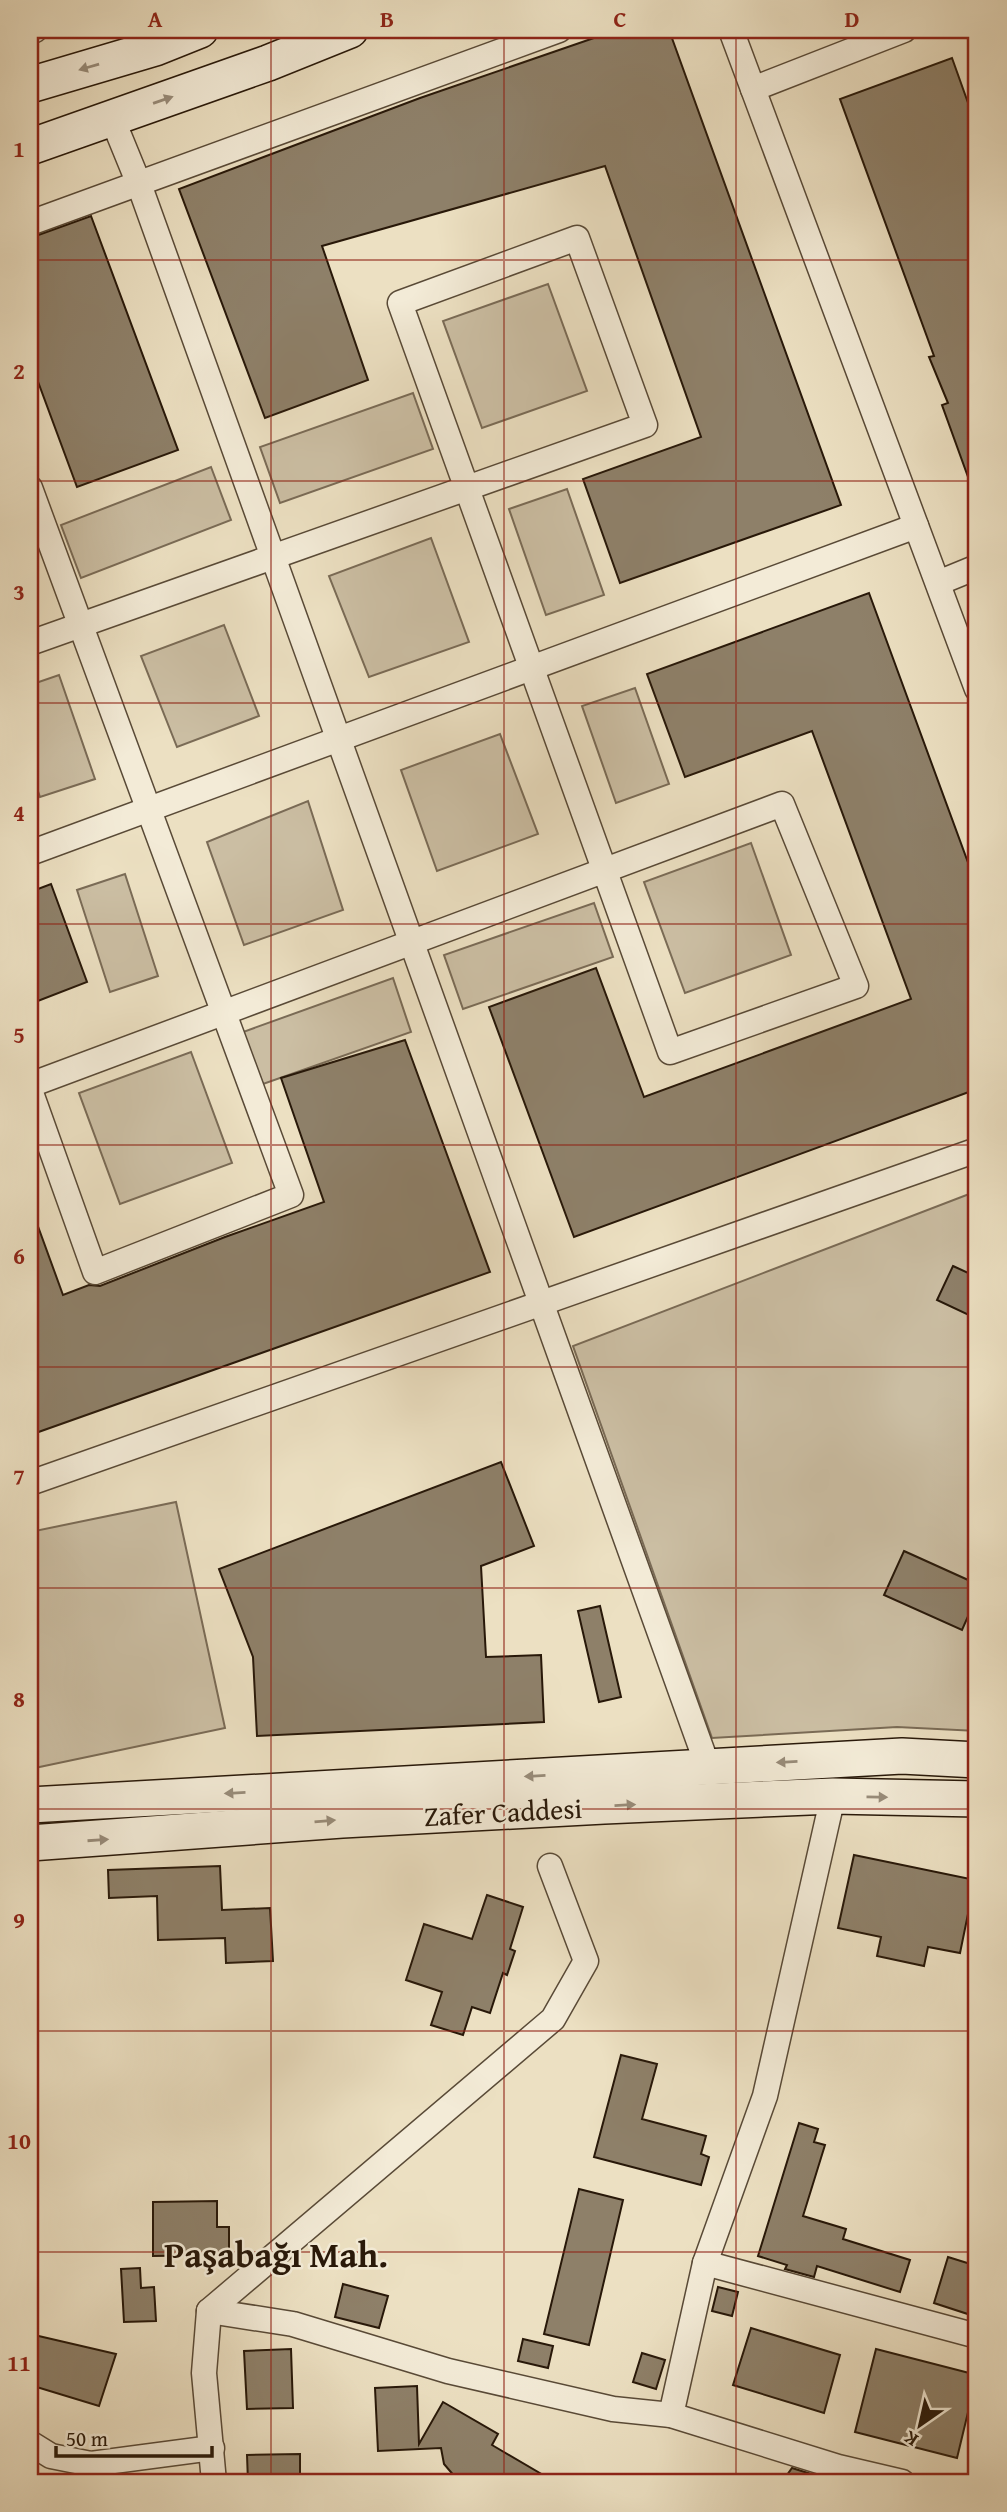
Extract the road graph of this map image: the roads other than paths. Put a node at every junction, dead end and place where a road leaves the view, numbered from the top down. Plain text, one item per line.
1 (35, 30) edge
2 (200, 30) edge
3 (350, 30) edge
4 (559, 30) edge
5 (731, 30) edge
6 (904, 30) edge
7 (30, 32) edge
8 (30, 85) edge
9 (753, 89) junction
10 (111, 118) junction
11 (30, 147) edge
12 (139, 184) junction
13 (30, 223) edge
14 (30, 488) edge
15 (467, 488) junction
16 (916, 526) junction
17 (273, 557) junction
18 (977, 567) edge
19 (938, 583) junction
20 (80, 625) junction
21 (30, 643) edge
22 (532, 668) junction
23 (977, 689) edge
24 (339, 739) junction
25 (148, 810) junction
26 (30, 853) edge
27 (605, 870) junction
28 (412, 943) junction
29 (223, 1013) junction
30 (30, 1088) edge
31 (977, 1150) edge
32 (541, 1303) junction
33 (30, 1483) edge
34 (977, 1760) edge
35 (708, 1767) junction
36 (833, 1796) junction
37 (977, 1799) edge
38 (30, 1805) edge
39 (30, 1843) edge
40 (550, 1866) dead end
41 (705, 2263) junction
42 (209, 2311) junction
43 (977, 2336) edge
44 (671, 2414) junction
45 (30, 2443) edge
46 (212, 2448) junction
47 (214, 2482) edge
48 (902, 2482) edge

1 - 7 street
2 -> 8 main road
10 -> 3 main road
4 - 12 street
5 - 9 street
6 - 9 street
9 - 16 street
10 - 11 main road
10 - 12 street
12 - 13 street
12 - 17 street
14 - 20 street
15 - 15 street
15 - 17 street
15 - 22 street
16 - 19 street
16 - 22 street
17 - 20 street
17 - 24 street
18 - 19 street
19 - 23 street
20 - 21 street
20 - 25 street
22 - 24 street
22 - 27 street
24 - 25 street
24 - 28 street
25 - 26 street
25 - 29 street
27 - 27 street
27 - 28 street
28 - 29 street
28 - 32 street
29 - 30 street
29 - 30 street
31 - 32 street
32 - 33 street
32 - 35 street
34 -> 35 main road, Zafer Caddesi
35 -> 38 main road, Zafer Caddesi
36 -> 37 main road, Zafer Caddesi
39 -> 36 main road, Zafer Caddesi
36 - 41 street
40 - 42 street
41 - 43 street
41 - 44 street
42 - 44 street
42 - 46 street
44 - 48 street
45 - 46 street
46 - 47 street

